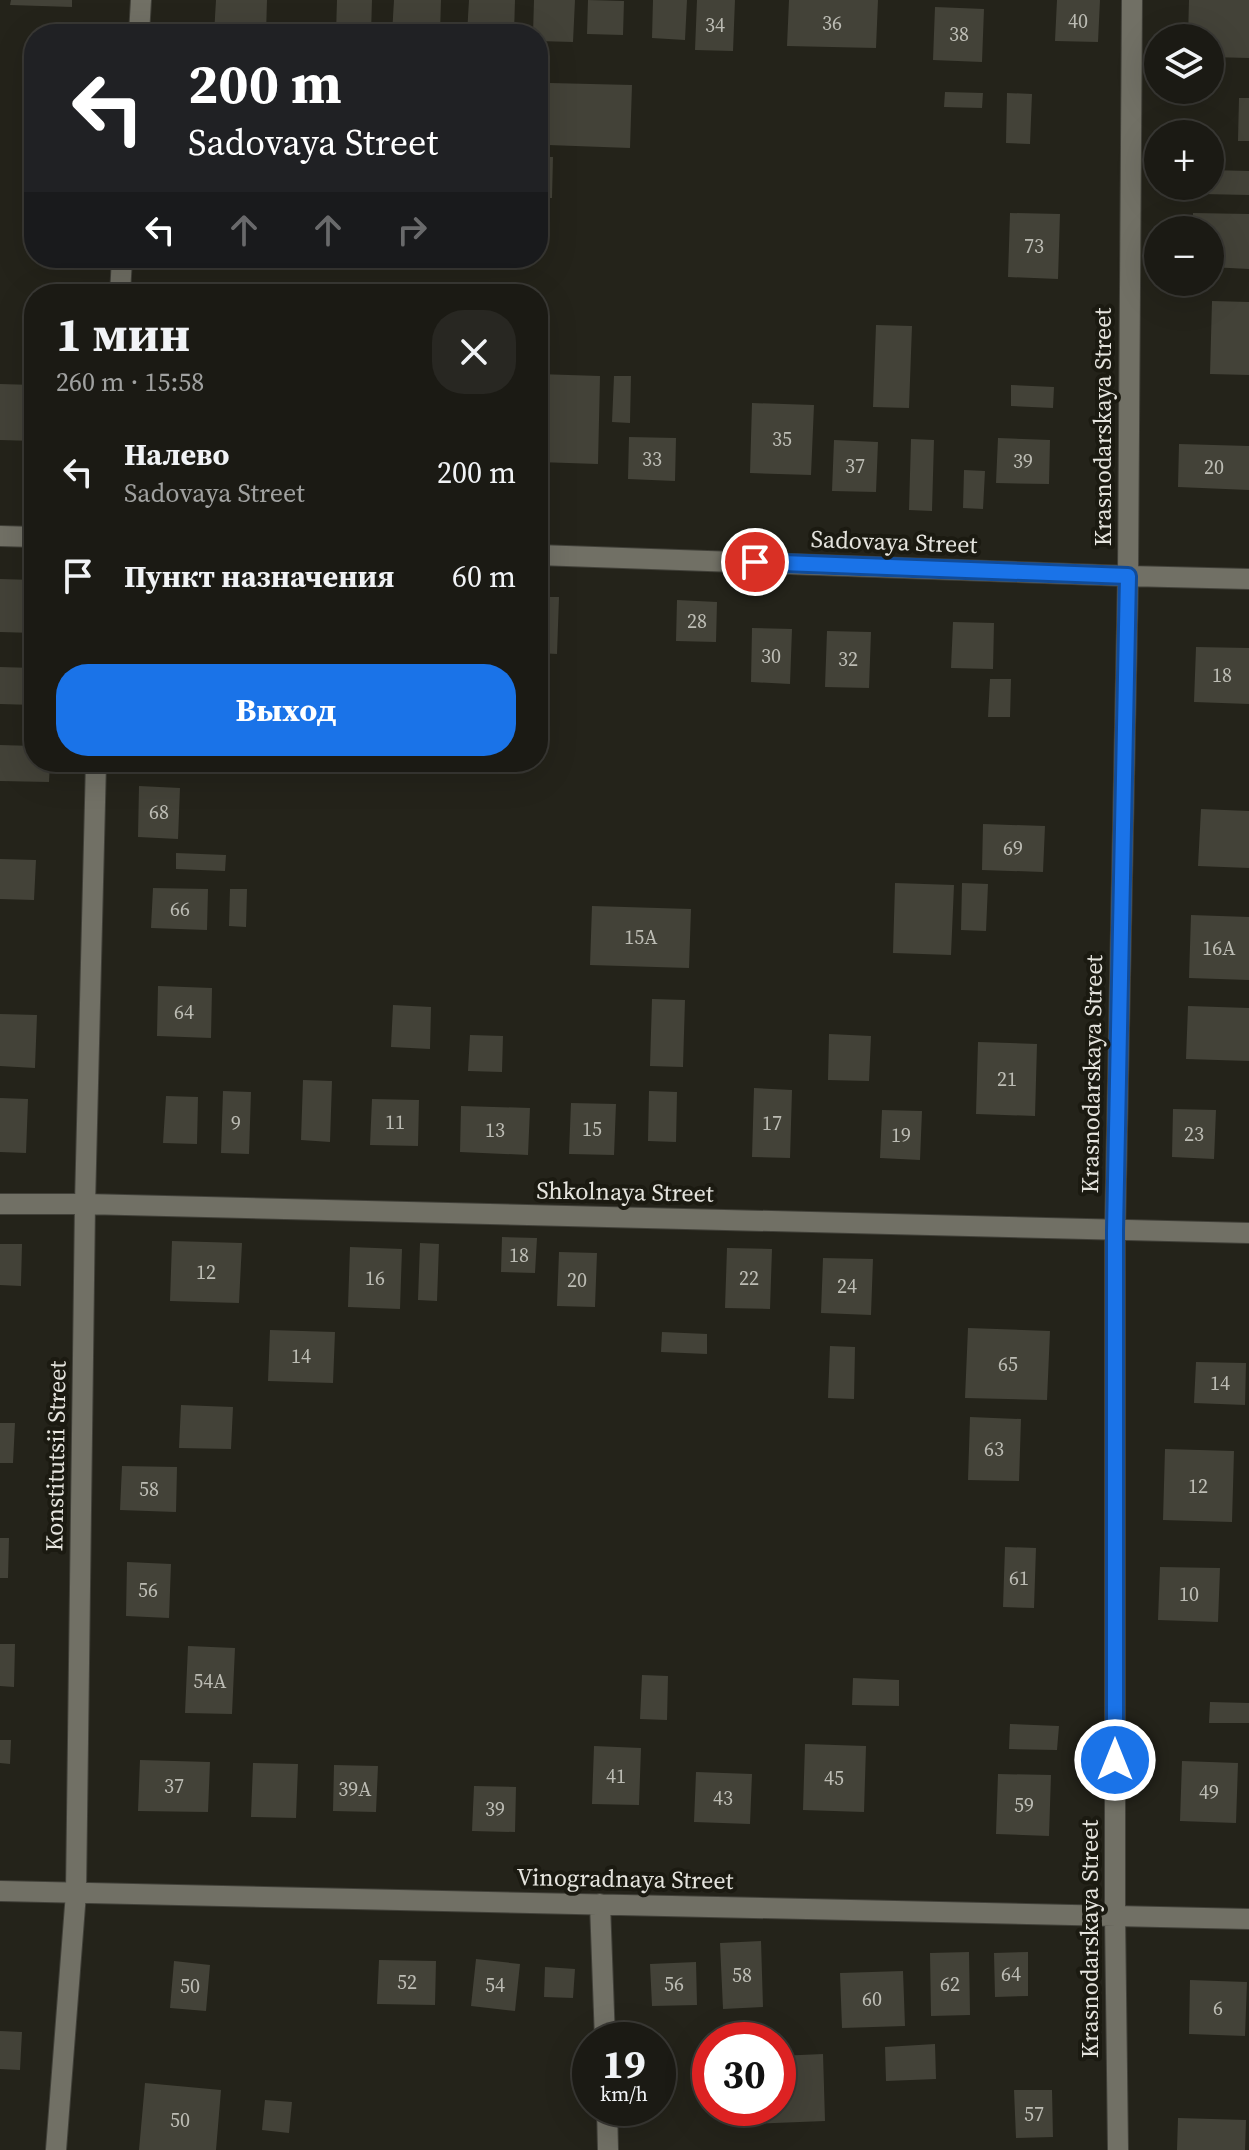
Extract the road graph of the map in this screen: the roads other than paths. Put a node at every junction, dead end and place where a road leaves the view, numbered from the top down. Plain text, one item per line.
1 (141, 0) edge
2 (1132, 0) edge
3 (140, 24) edge
4 (0, 536) edge
5 (24, 537) edge
6 (548, 555) edge
7 (1128, 576) junction
8 (1249, 579) edge
9 (96, 772) edge
10 (0, 1204) edge
11 (85, 1204) junction
12 (1115, 1231) junction
13 (1249, 1233) edge
14 (0, 1891) edge
15 (76, 1893) junction
16 (600, 1904) junction
17 (1115, 1915) junction
18 (1249, 1919) edge
19 (604, 2022) edge
20 (607, 2126) edge
21 (56, 2150) edge
22 (608, 2150) edge
23 (1118, 2150) edge

1 - 3 street
2 - 7 street, Krasnodarskaya Street
4 - 5 street
6 - 7 street, Sadovaya Street
7 - 8 street, Sadovaya Street
7 - 12 street, Krasnodarskaya Street
9 - 11 street, Konstitutsii Street
10 - 11 street, Shkolnaya Street
11 - 12 street, Shkolnaya Street
11 - 15 street, Konstitutsii Street
12 - 13 street, Shkolnaya Street
12 - 17 street, Krasnodarskaya Street
14 - 15 street, Vinogradnaya Street
15 - 16 street, Vinogradnaya Street
15 - 21 street, Konstitutsii Street
16 - 17 street, Vinogradnaya Street
16 - 19 street
17 - 18 street, Vinogradnaya Street
17 - 23 street, Krasnodarskaya Street
20 - 22 street

